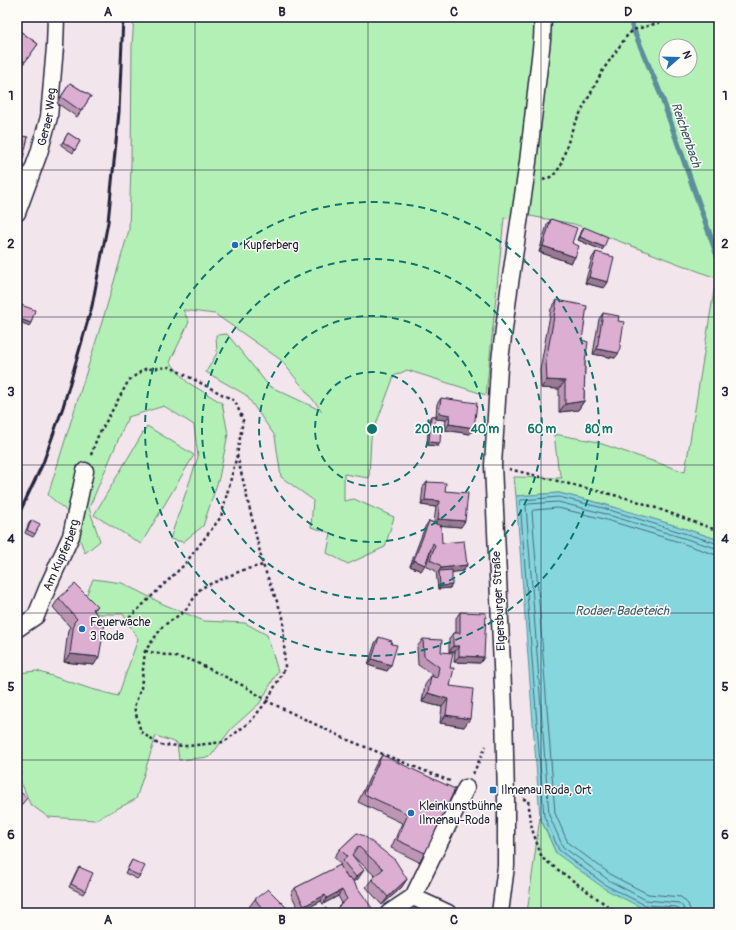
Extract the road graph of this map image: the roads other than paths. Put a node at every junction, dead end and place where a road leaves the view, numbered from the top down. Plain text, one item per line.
1 (56, 17) edge
2 (543, 17) edge
3 (17, 213) edge
4 (86, 471) road end
5 (17, 628) edge
6 (466, 788) road end
7 (413, 897) junction
8 (389, 913) edge
9 (448, 913) edge
10 (500, 913) edge

1 - 3 street, Geraer Weg
2 - 10 street, Elgersburger Straße
4 - 5 street, Am Kupferberg
6 - 7 street
7 - 8 street
7 - 9 street

